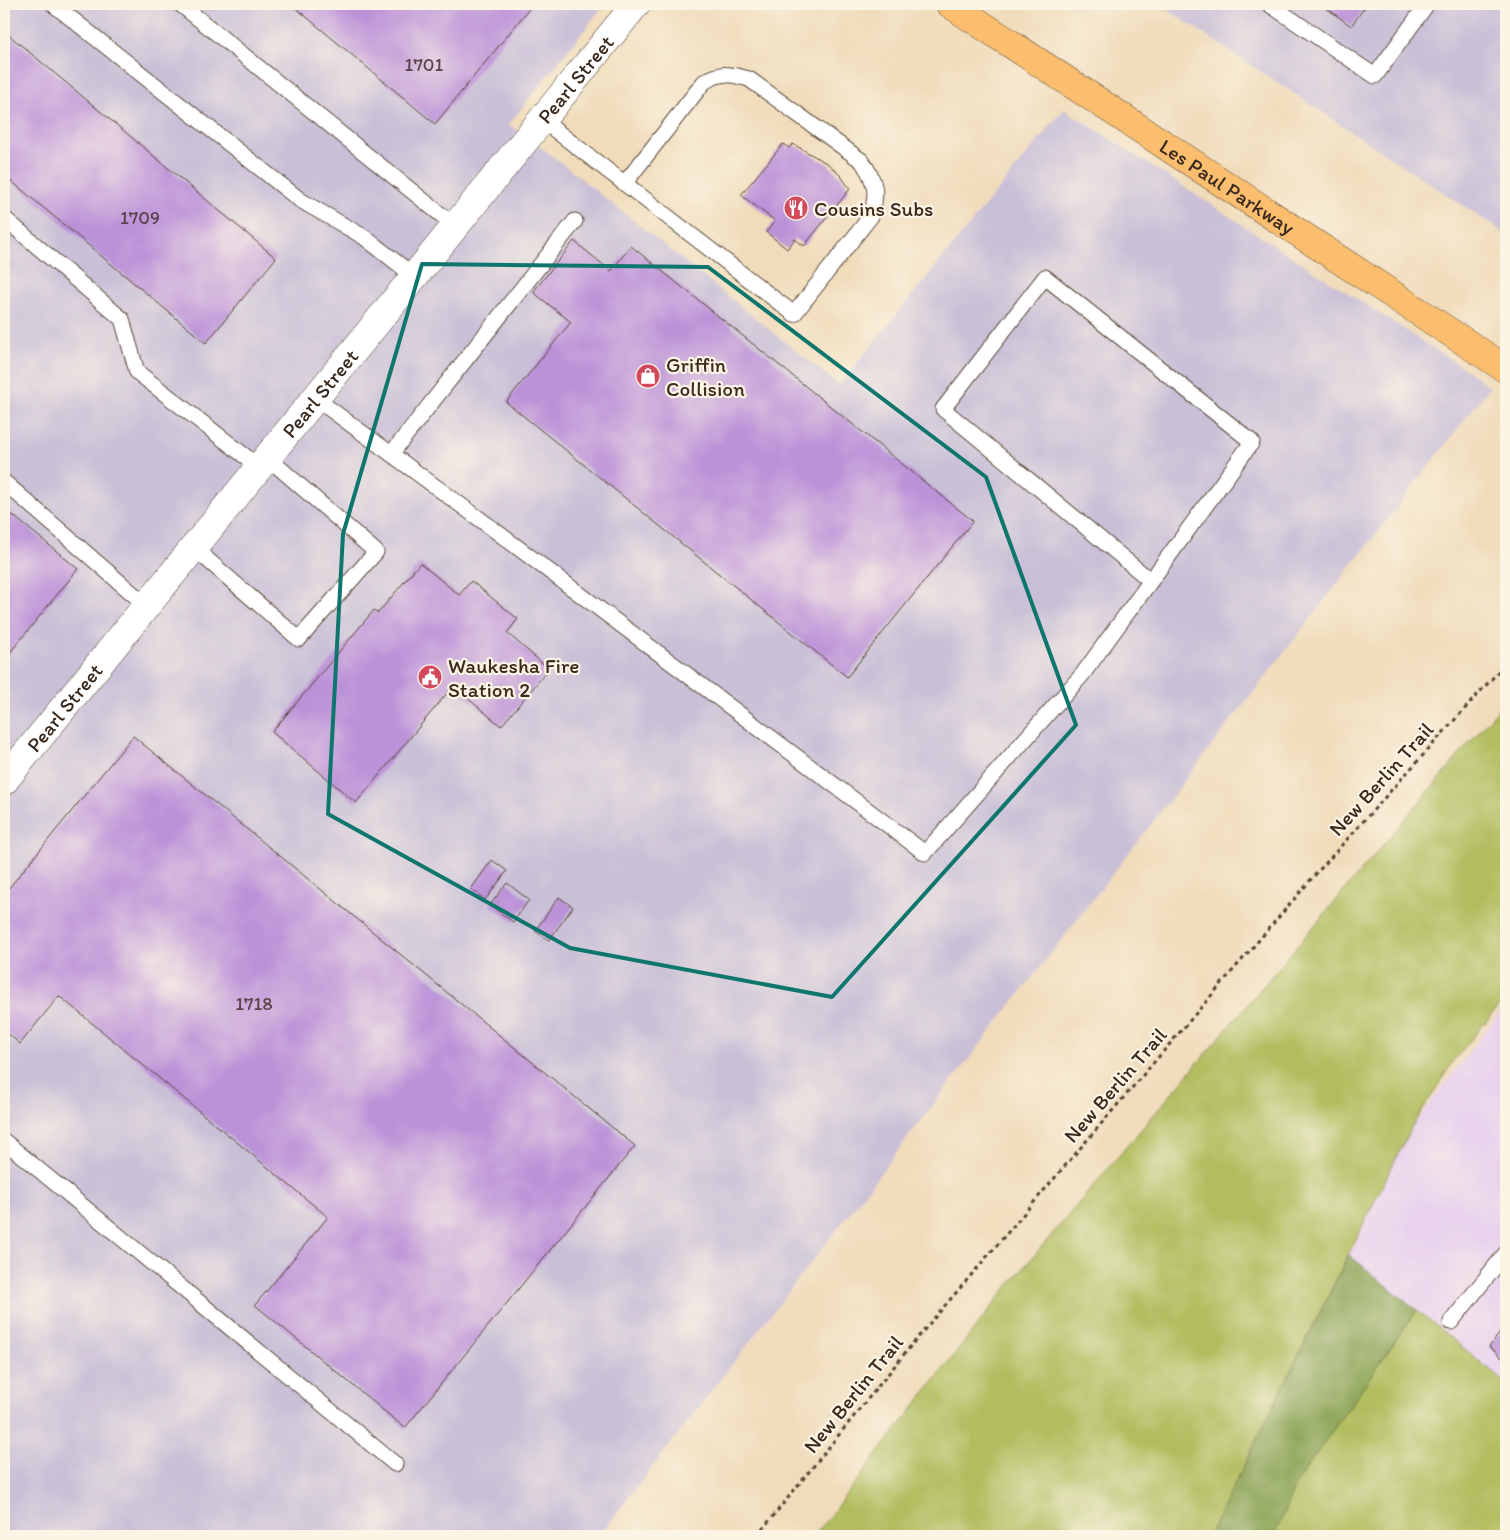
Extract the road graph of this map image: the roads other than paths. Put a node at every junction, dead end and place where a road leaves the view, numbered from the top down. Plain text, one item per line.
1 (53, 4) edge
2 (180, 4) edge
3 (636, 4) edge
4 (950, 4) edge
5 (1269, 4) edge
6 (1427, 4) edge
7 (542, 120) junction
8 (625, 183) junction
9 (4, 218) edge
10 (574, 221) dead end
11 (455, 226) junction
12 (414, 276) junction
13 (1506, 369) edge
14 (315, 398) junction
15 (391, 454) junction
16 (263, 462) junction
17 (4, 482) edge
18 (194, 548) junction
19 (1151, 581) junction
20 (147, 606) junction
21 (4, 782) edge
22 (4, 1141) edge
23 (1506, 1253) edge
24 (1451, 1322) dead end
25 (395, 1464) dead end

1 - 12 lane
2 - 11 lane
3 - 7 street, Pearl Street
4 - 13 main road, Les Paul Parkway
5 - 6 lane
7 - 8 lane
7 - 11 street, Pearl Street
8 - 8 lane
9 - 16 lane
10 - 15 lane
11 - 12 street, Pearl Street
12 - 14 street, Pearl Street
14 - 15 lane
14 - 16 street, Pearl Street
15 - 19 lane
16 - 18 street, Pearl Street
16 - 18 lane
17 - 20 lane
18 - 20 street, Pearl Street
19 - 19 lane
20 - 21 street, Pearl Street
22 - 25 lane
23 - 24 lane

